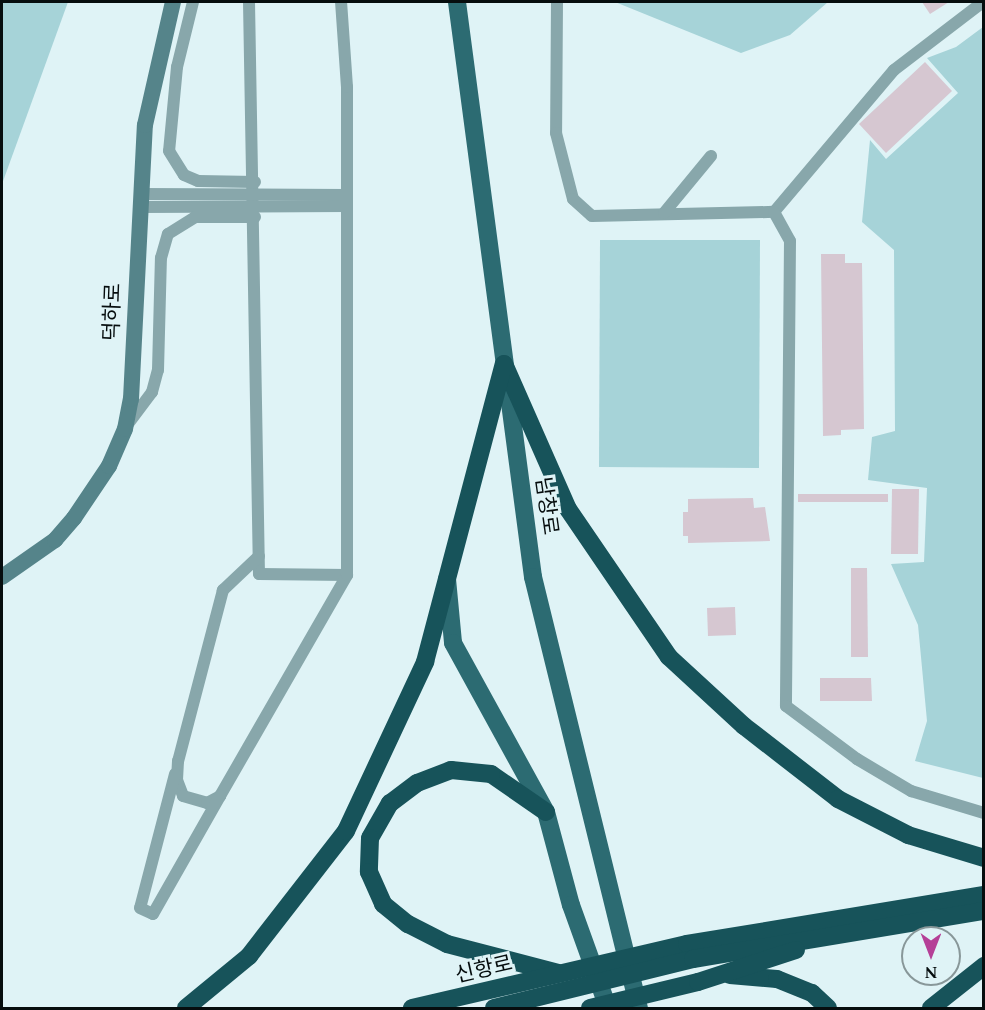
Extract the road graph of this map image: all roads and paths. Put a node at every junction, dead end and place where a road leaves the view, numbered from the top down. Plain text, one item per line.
1 (173, 2) edge
2 (193, 2) edge
3 (249, 2) edge
4 (342, 2) edge
5 (457, 2) edge
6 (557, 2) edge
7 (983, 2) edge
8 (711, 156) dead end
9 (255, 200) junction
10 (346, 200) junction
11 (140, 201) junction
12 (774, 212) junction
13 (664, 213) junction
14 (504, 364) junction
15 (125, 429) junction
16 (259, 556) junction
17 (347, 575) junction
18 (2, 577) edge
19 (447, 579) junction
20 (178, 761) junction
21 (220, 796) junction
22 (546, 812) junction
23 (984, 813) edge
24 (984, 858) edge
25 (984, 895) edge
26 (984, 911) edge
27 (854, 931) junction
28 (690, 952) junction
29 (984, 966) edge
30 (723, 974) junction
31 (568, 983) junction
32 (186, 1008) edge
33 (412, 1008) edge
34 (494, 1008) edge
35 (590, 1008) edge
36 (608, 1008) edge
37 (639, 1008) edge
38 (828, 1008) edge
39 (931, 1008) edge

1 - 11 main road, 덕하로
2 - 9 street
3 - 9 street
4 - 10 street
5 - 14 main road, 남창로
6 - 13 street
7 - 12 street
8 - 13 street
9 - 10 street
9 - 11 street
9 - 15 street
9 - 16 street
10 - 17 street
11 - 15 main road, 덕하로
12 - 13 street
12 - 23 street
14 - 19 highway
14 - 24 highway
14 - 37 main road, 남창로
15 - 18 main road, 덕하로
16 - 17 street
16 - 20 street
17 - 21 street
19 - 22 main road
19 - 32 highway
20 - 21 street
20 - 21 street
22 - 31 highway
22 - 36 main road
25 - 28 highway
26 - 27 highway
27 - 28 highway
27 - 30 highway
28 - 31 highway
29 - 39 highway
30 - 35 highway
30 - 38 highway
31 - 33 highway, 신항로
31 - 34 highway, 신항로

